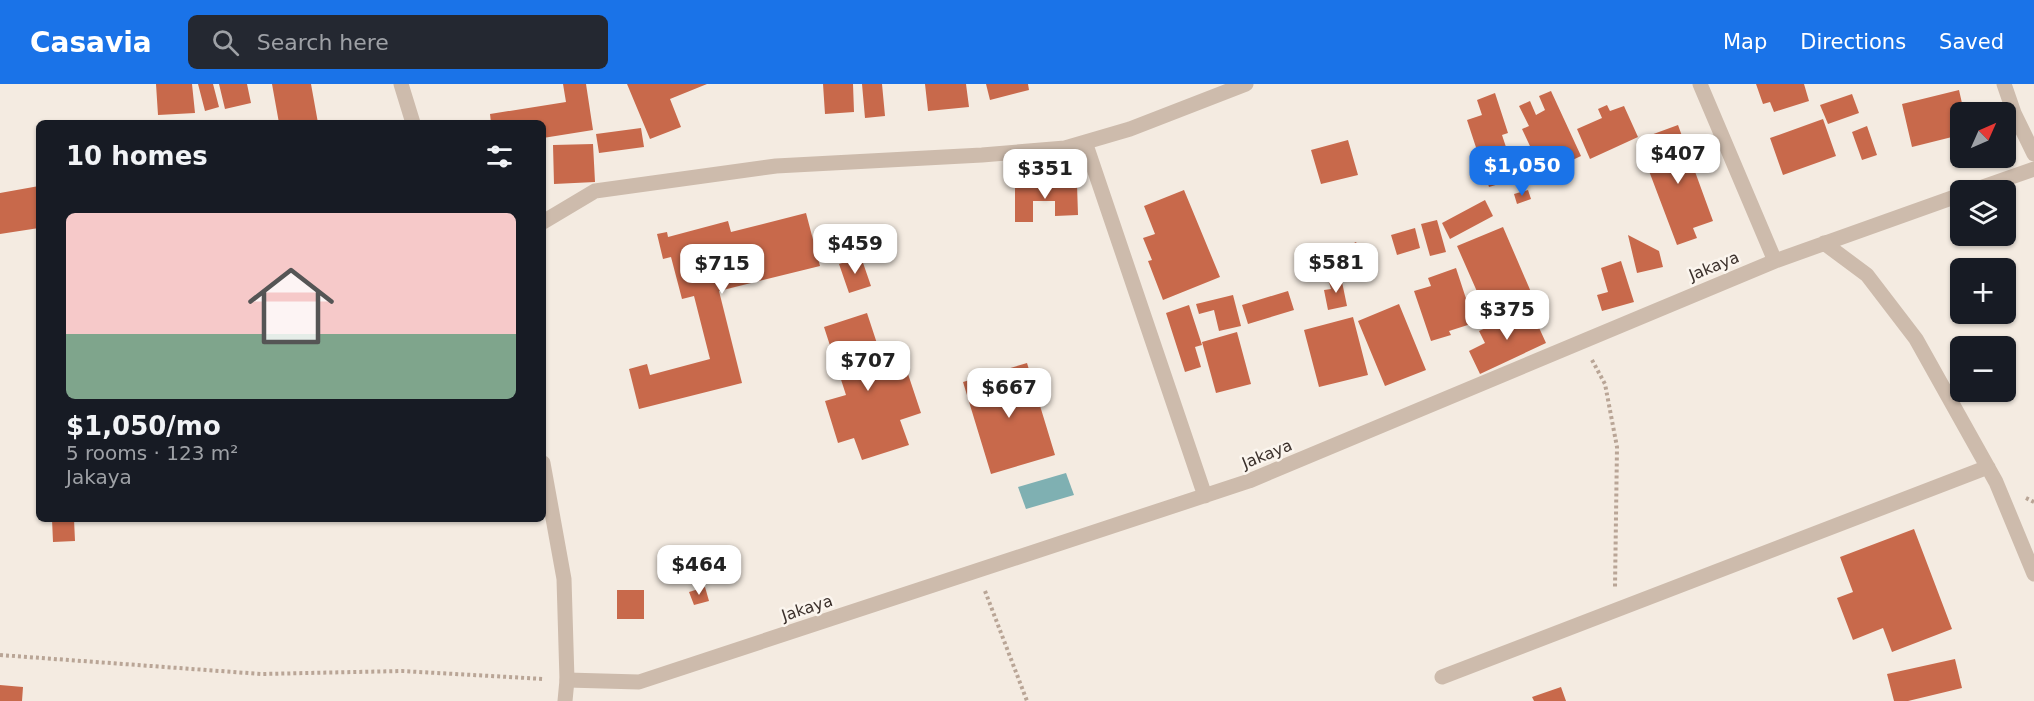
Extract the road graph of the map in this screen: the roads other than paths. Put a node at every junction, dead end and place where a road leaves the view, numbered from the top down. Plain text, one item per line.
1 (401, 84) edge
2 (1246, 84) edge
3 (1700, 84) edge
4 (2004, 84) edge
5 (412, 120) edge
6 (1085, 142) junction
7 (2034, 154) edge
8 (2034, 169) edge
9 (2003, 180) edge
10 (1950, 199) edge
11 (546, 220) edge
12 (1824, 243) junction
13 (1775, 261) junction
14 (1988, 467) junction
15 (546, 480) edge
16 (1205, 496) junction
17 (2034, 574) edge
18 (1442, 676) dead end
19 (567, 680) junction
20 (565, 701) edge

1 - 5 street
2 - 6 street
3 - 13 street
4 - 7 street
6 - 11 street
6 - 16 street
8 - 9 street
10 - 12 street, Jakaya
12 - 13 street, Jakaya
12 - 14 street
13 - 16 street, Jakaya
14 - 17 street
14 - 18 street
15 - 19 street
16 - 19 street, Jakaya
19 - 20 street

